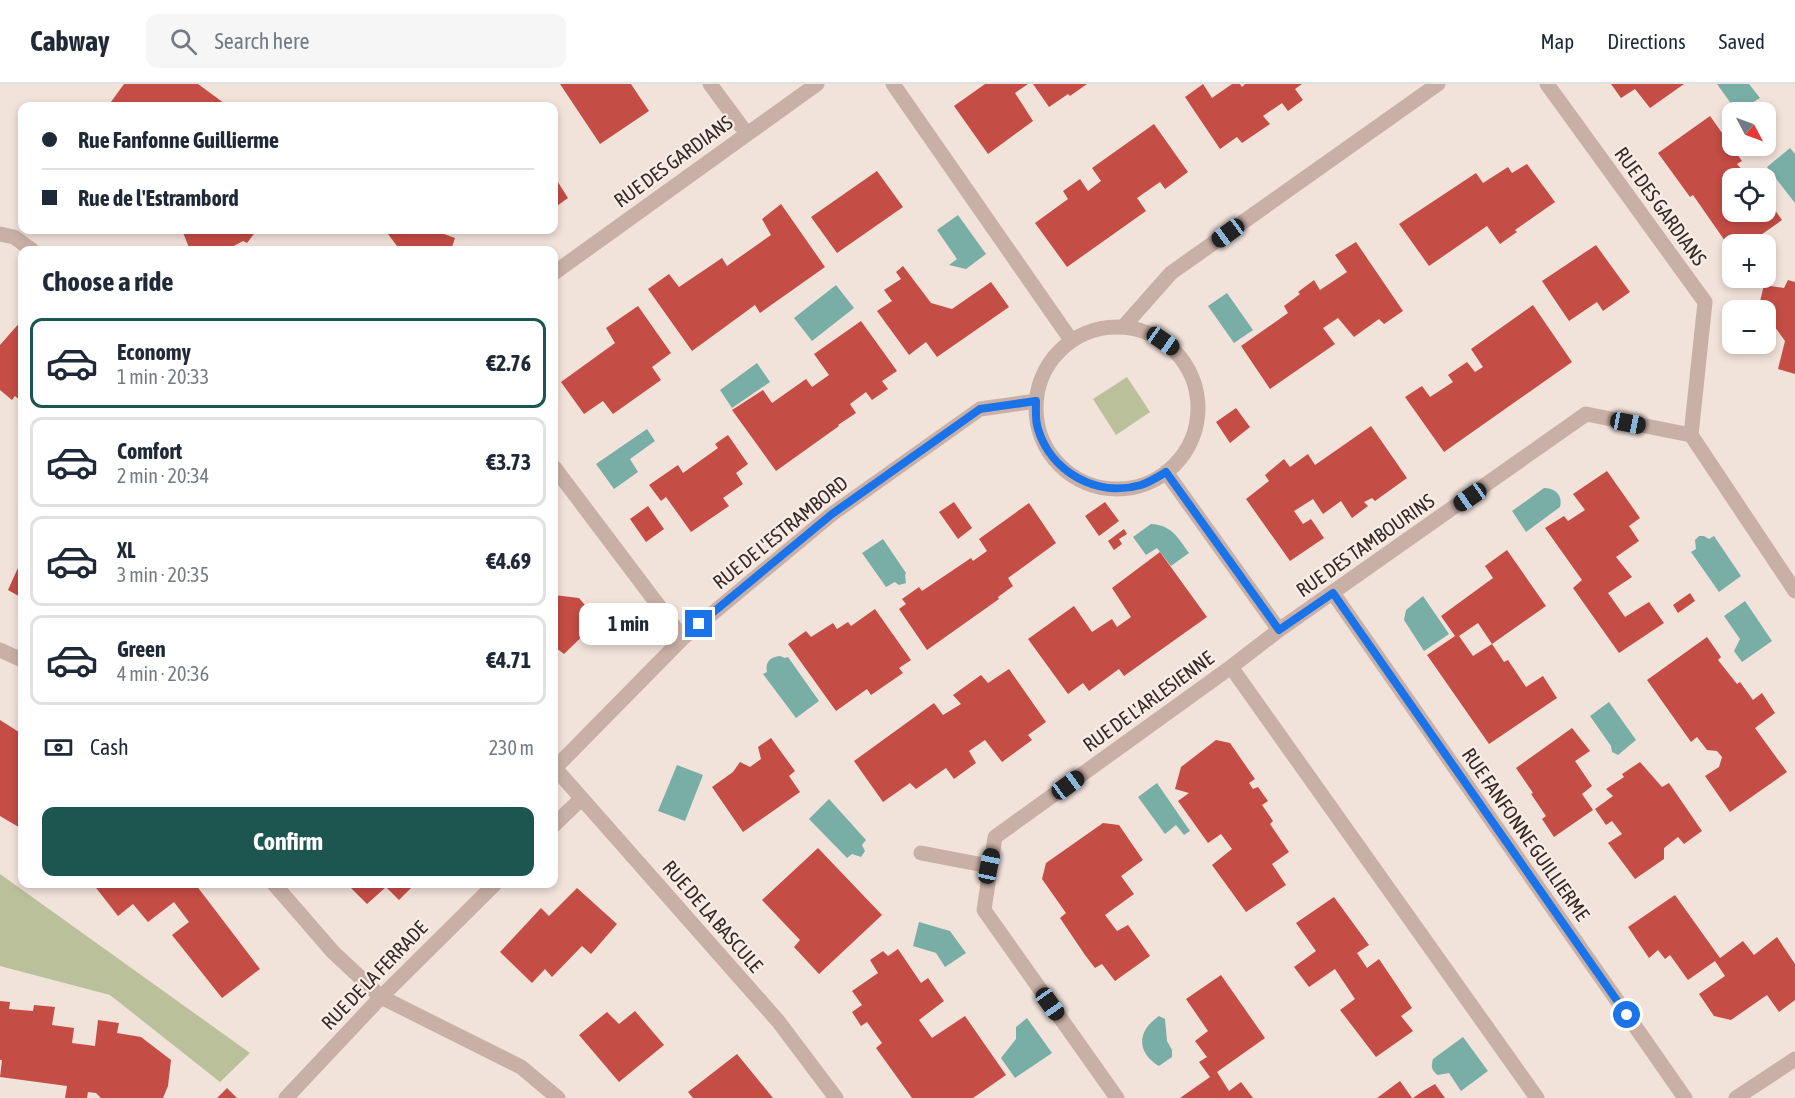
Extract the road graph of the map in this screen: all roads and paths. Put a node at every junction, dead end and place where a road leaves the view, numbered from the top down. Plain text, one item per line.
1 (710, 84) edge
2 (817, 84) edge
3 (893, 84) edge
4 (1438, 84) edge
5 (1547, 84) edge
6 (747, 134) junction
7 (0, 234) edge
8 (26, 246) edge
9 (558, 270) edge
10 (1125, 326) junction
11 (1071, 340) junction
12 (1036, 401) junction
13 (1691, 435) junction
14 (558, 472) edge
15 (1166, 472) junction
16 (1795, 591) edge
17 (1333, 593) junction
18 (1279, 630) junction
19 (683, 638) junction
20 (0, 650) edge
21 (18, 658) edge
22 (1231, 667) junction
23 (558, 763) edge
24 (558, 772) edge
25 (581, 799) junction
26 (558, 821) edge
27 (921, 853) dead end
28 (989, 866) junction
29 (277, 888) edge
30 (491, 888) edge
31 (381, 997) junction
32 (1795, 1059) edge
33 (286, 1098) edge
34 (558, 1098) edge
35 (837, 1098) edge
36 (1117, 1098) edge
37 (1537, 1098) edge
38 (1685, 1098) edge
39 (1736, 1098) edge

1 - 6 street
2 - 6 street, RUE DES GARDIANS
3 - 11 street
4 - 10 street
5 - 13 street, RUE DES GARDIANS
6 - 9 street, RUE DES GARDIANS
7 - 8 street
10 - 11 street
10 - 15 street
11 - 12 street
12 - 15 street
12 - 19 street, RUE DE L'ESTRAMBORD
13 - 16 street
13 - 17 street, RUE DES TAMBOURINS
14 - 19 street
15 - 18 street
17 - 18 street, RUE DES TAMBOURINS
17 - 38 street, RUE FANFONNE GUILLIERME
18 - 22 street, RUE DE L'ARLESIENNE
19 - 23 street, RUE DE L'ESTRAMBORD
20 - 21 street
22 - 28 street, RUE DE L'ARLESIENNE
22 - 37 street
24 - 25 street, RUE DE LA BASCULE
25 - 26 street
25 - 35 street, RUE DE LA BASCULE
27 - 28 street
28 - 36 street, RUE DE L'ARLESIENNE
29 - 31 street
30 - 31 street, RUE DE LA FERRADE
31 - 33 street, RUE DE LA FERRADE
31 - 34 street
32 - 39 street

